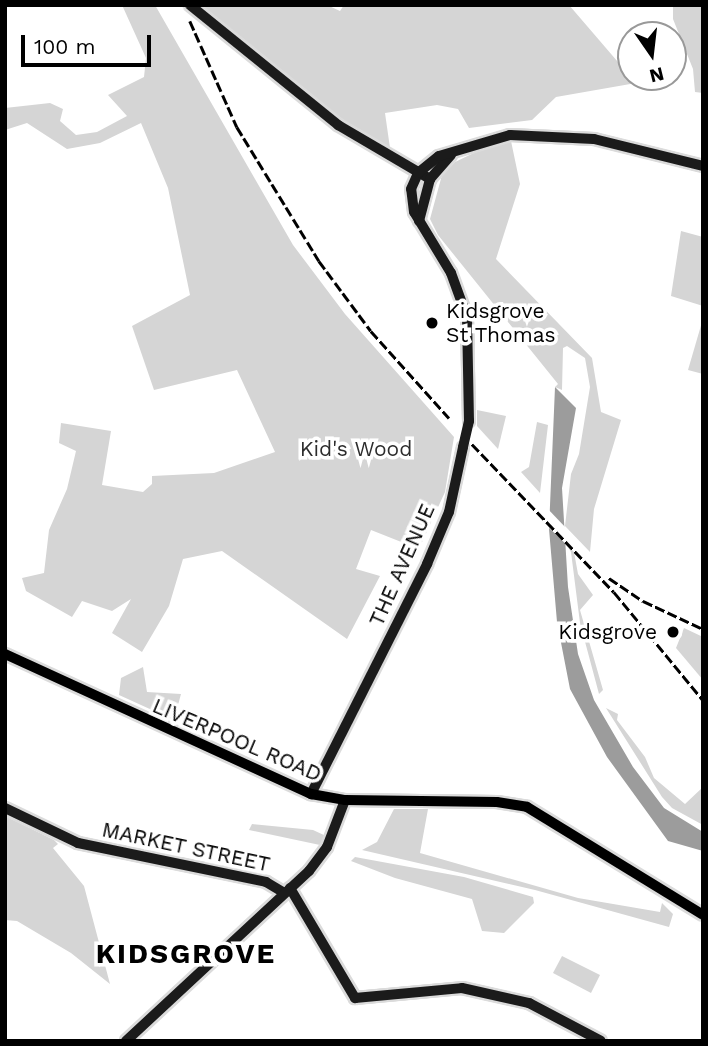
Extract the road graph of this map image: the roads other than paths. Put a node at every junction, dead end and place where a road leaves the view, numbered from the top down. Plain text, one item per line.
1 (190, 5) edge
2 (457, 151) junction
3 (703, 166) edge
4 (418, 173) junction
5 (430, 179) junction
6 (419, 221) junction
7 (5, 654) edge
8 (311, 794) junction
9 (345, 800) junction
10 (5, 808) edge
11 (287, 890) junction
12 (703, 915) edge
13 (127, 1041) edge
14 (601, 1041) edge

1 - 4 street
2 - 3 street
2 - 4 street
2 - 5 street
4 - 5 street
4 - 6 street, THE AVENUE
5 - 6 street
6 - 8 street, THE AVENUE, bridge
7 - 8 main road, LIVERPOOL ROAD
8 - 9 main road, LIVERPOOL ROAD
9 - 11 street
9 - 12 main road, LIVERPOOL ROAD
10 - 11 street, MARKET STREET
11 - 13 street
11 - 14 street

